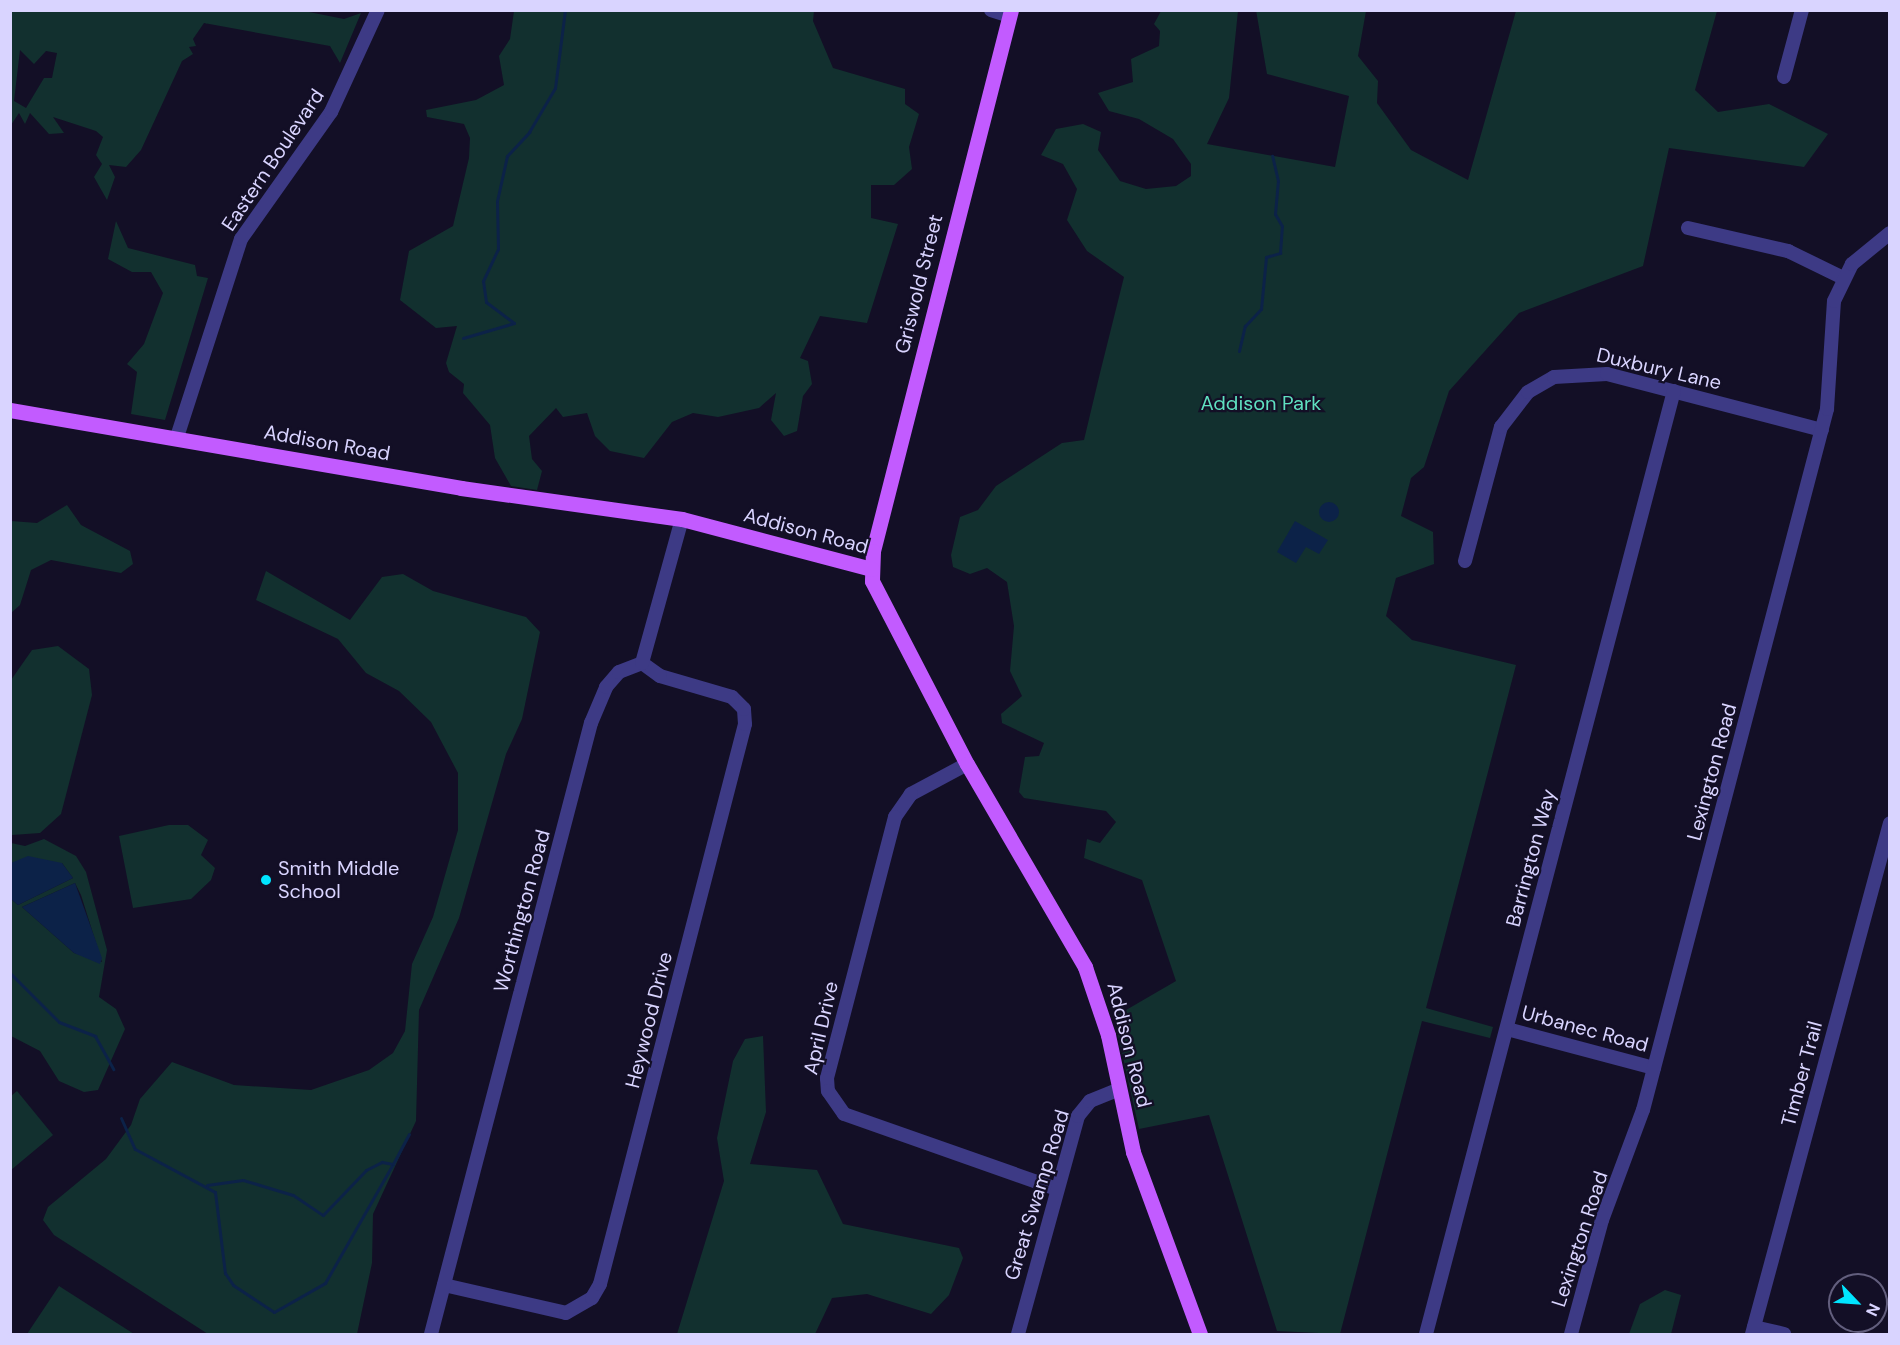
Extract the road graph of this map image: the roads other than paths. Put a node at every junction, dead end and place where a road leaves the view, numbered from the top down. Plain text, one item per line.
1 (378, 10) edge
2 (991, 10) edge
3 (1802, 10) edge
4 (1010, 13) edge
5 (1784, 77) dead end
6 (1688, 228) dead end
7 (1890, 233) edge
8 (1843, 278) junction
9 (1674, 391) junction
10 (10, 410) edge
11 (1822, 430) junction
12 (177, 437) junction
13 (682, 519) junction
14 (1465, 561) dead end
15 (871, 569) junction
16 (642, 663) junction
17 (967, 764) junction
18 (1890, 823) edge
19 (1507, 1029) junction
20 (1654, 1068) junction
21 (1120, 1089) junction
22 (1057, 1189) junction
23 (444, 1285) junction
24 (1753, 1331) edge
25 (431, 1335) edge
26 (1018, 1335) edge
27 (1200, 1335) edge
28 (1426, 1335) edge
29 (1570, 1335) edge
30 (1785, 1335) edge

1 - 12 street, Eastern Boulevard
2 - 4 street
3 - 5 street
4 - 15 main road, Griswold Street
6 - 8 street
7 - 8 street, Lexington Road
8 - 11 street, Lexington Road
9 - 11 street, Duxbury Lane
9 - 14 street, Duxbury Lane
9 - 19 street, Barrington Way
10 - 12 main road, Addison Road
11 - 20 street, Lexington Road
12 - 13 main road, Addison Road
13 - 15 main road, Addison Road
13 - 16 street
15 - 17 main road, Addison Road
16 - 23 street, Worthington Road
16 - 23 street, Heywood Drive
17 - 21 main road, Addison Road
17 - 22 street, April Drive
18 - 24 street, Timber Trail
19 - 20 street, Urbanec Road
19 - 28 street, Barrington Way
20 - 29 street, Lexington Road
21 - 22 street, Great Swamp Road
21 - 27 main road, Addison Road
22 - 26 street, Great Swamp Road
23 - 25 street, Worthington Road
24 - 30 street

